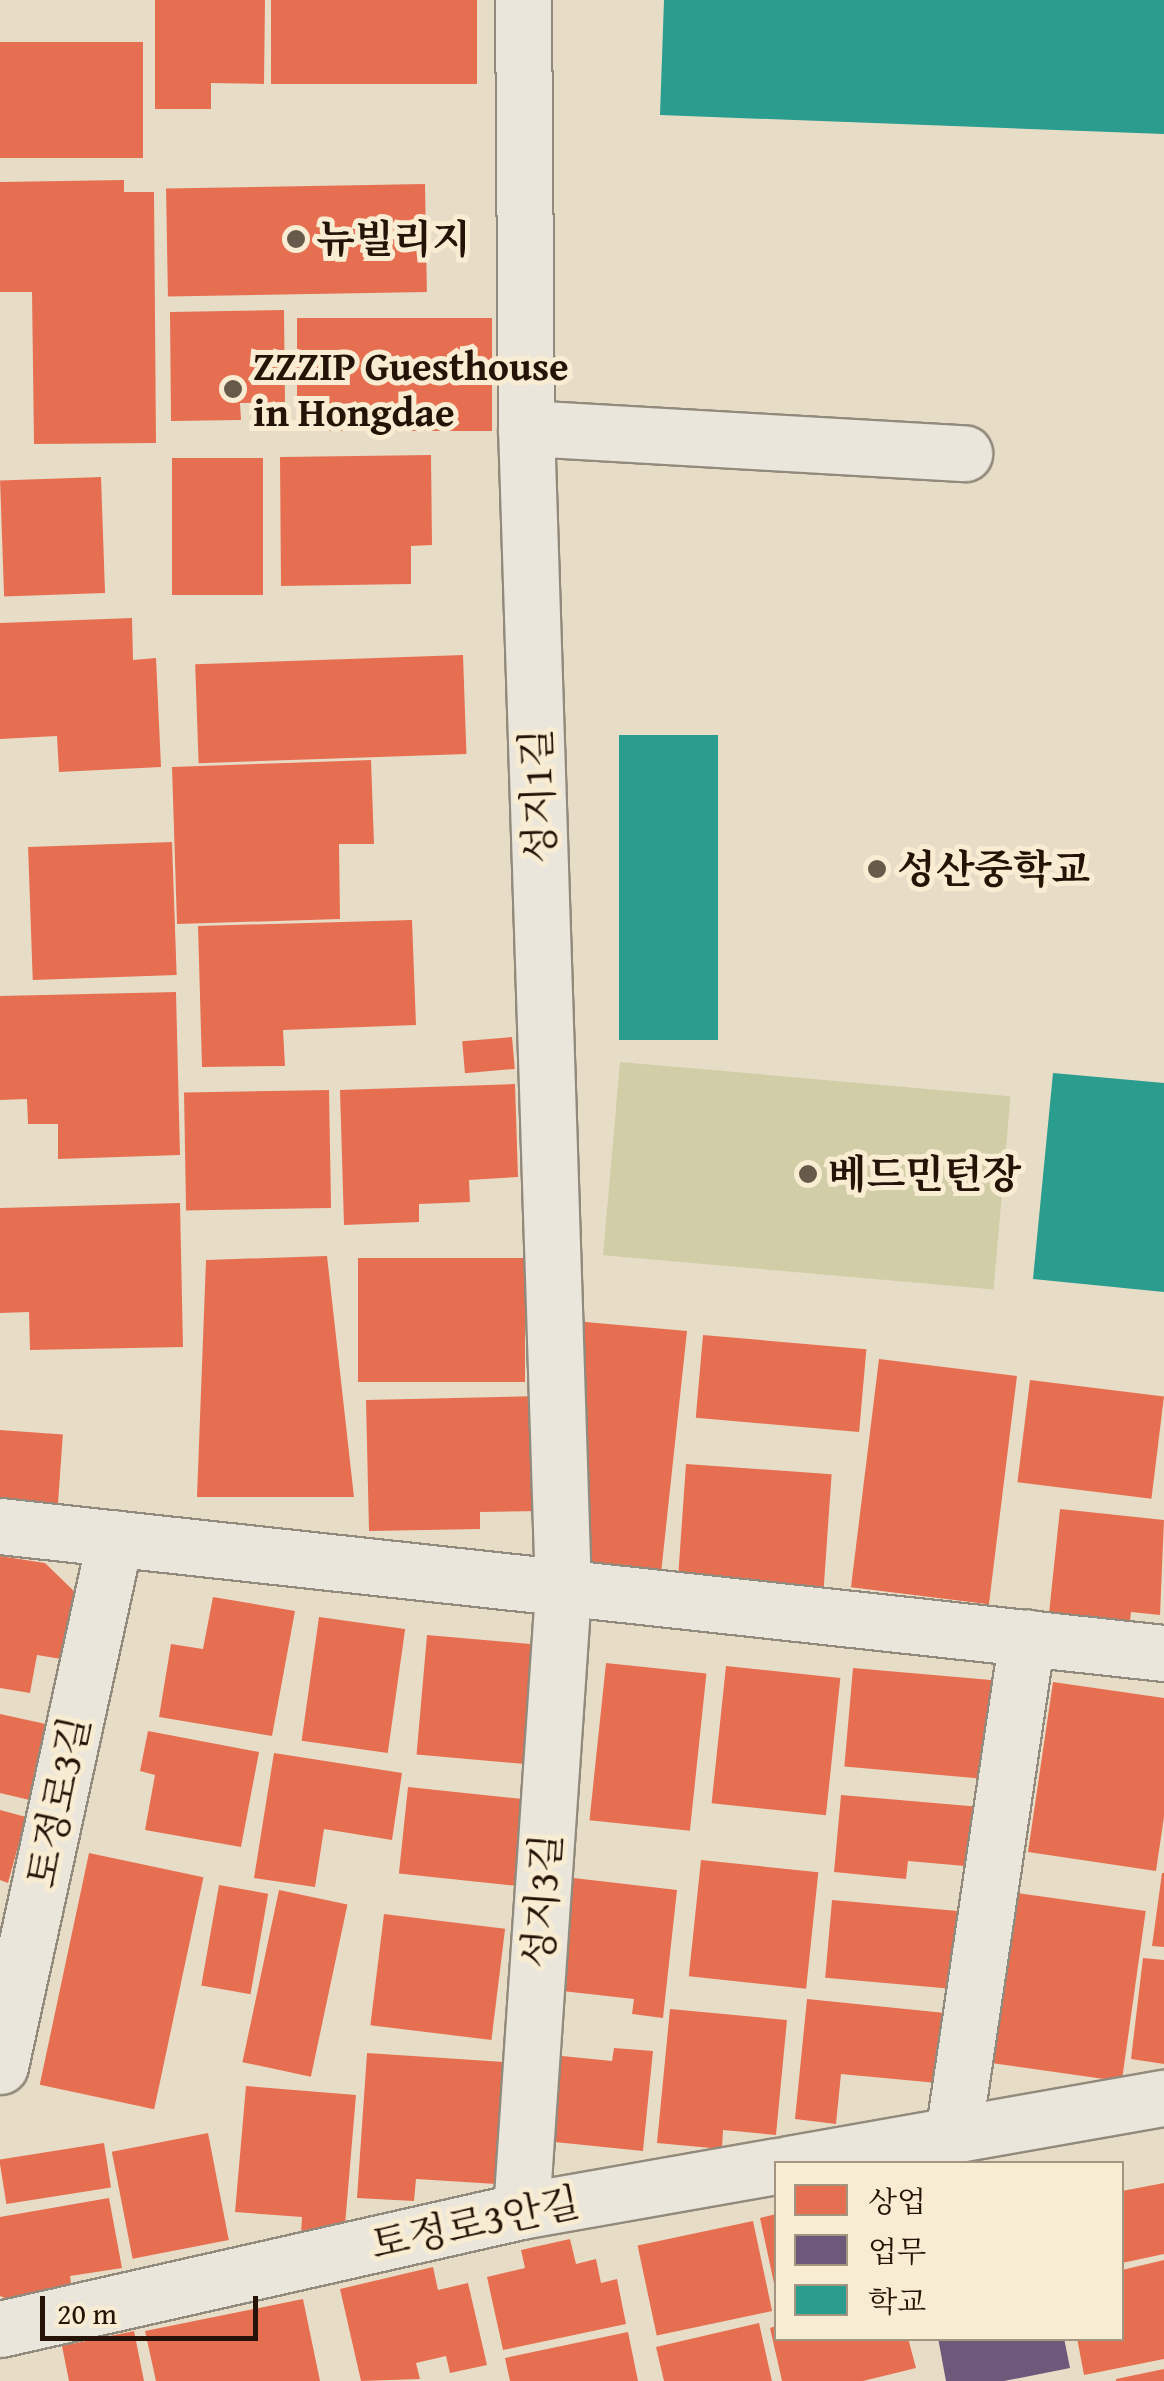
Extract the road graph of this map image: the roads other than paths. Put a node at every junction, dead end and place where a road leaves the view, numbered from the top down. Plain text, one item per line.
1 (523, 0) edge
2 (526, 428) junction
3 (964, 453) dead end
4 (0, 1526) edge
5 (116, 1538) junction
6 (564, 1592) junction
7 (1027, 1638) junction
8 (1164, 1654) edge
9 (0, 2066) edge
10 (1164, 2098) edge
11 (953, 2135) junction
12 (805, 2161) edge
13 (774, 2166) edge
14 (521, 2211) junction
15 (0, 2329) edge

1 - 2 street, 성지1길
2 - 3 street
2 - 6 street, 성지1길
4 - 5 street
5 - 6 street
5 - 9 street, 토정로3길
6 - 7 street
6 - 14 street, 성지3길
7 - 8 street
7 - 11 street
10 - 11 street
11 - 12 street
13 - 14 street, 토정로3안길
14 - 15 street, 토정로3안길

